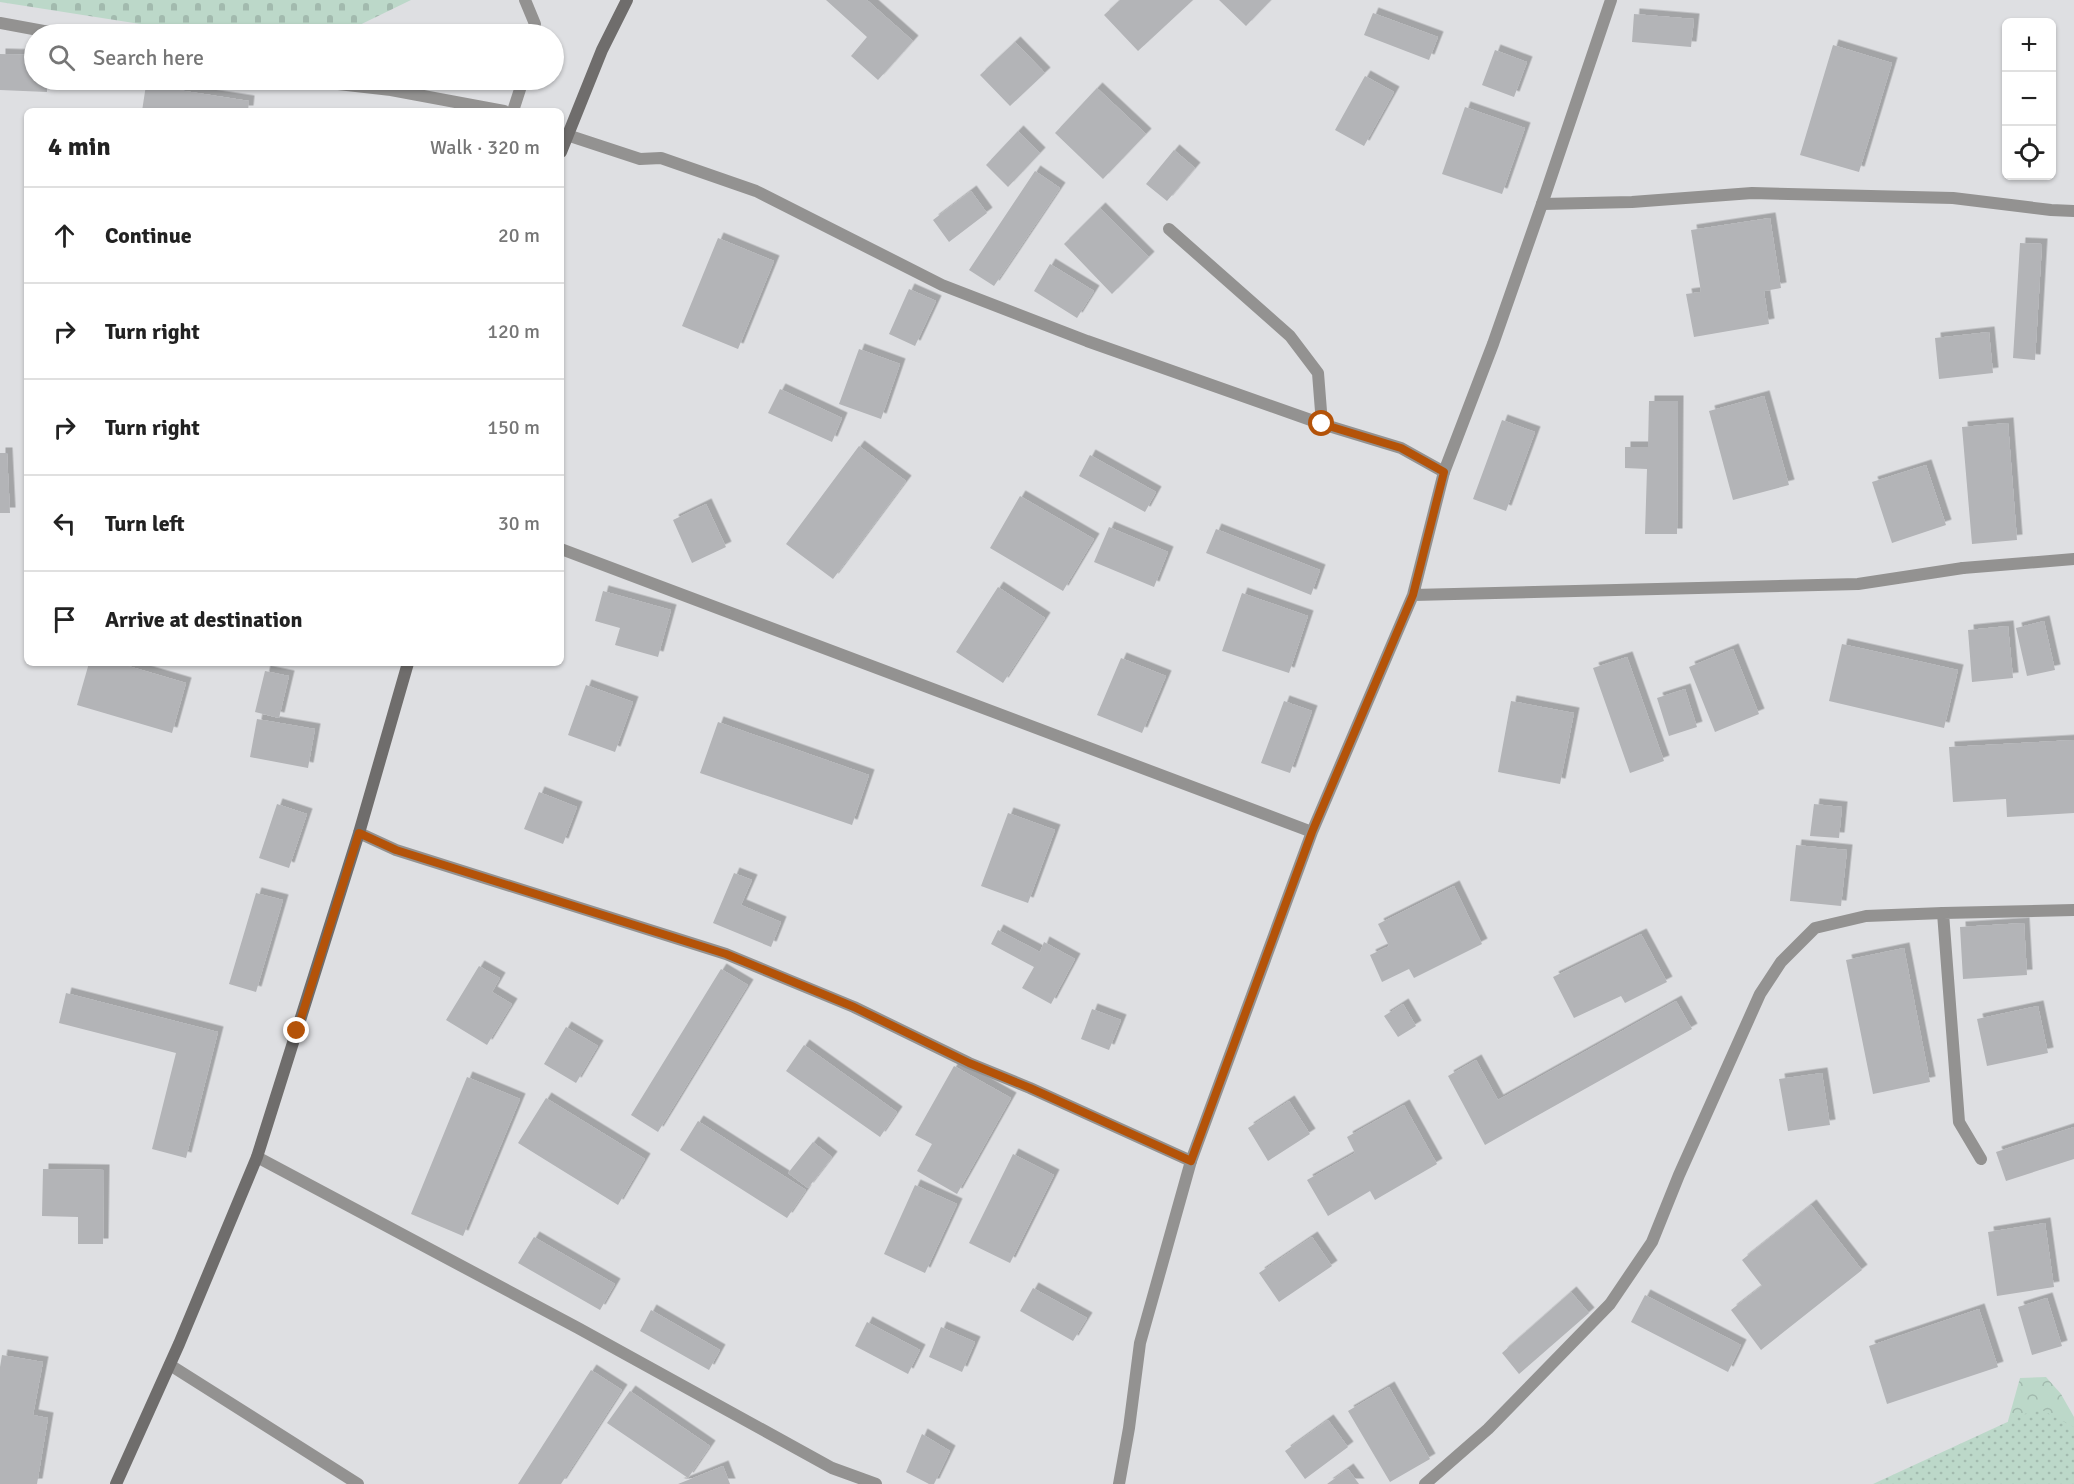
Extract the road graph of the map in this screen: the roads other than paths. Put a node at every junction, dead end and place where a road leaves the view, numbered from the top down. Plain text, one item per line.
1 (525, 0) edge
2 (627, 0) edge
3 (1611, 0) edge
4 (0, 23) edge
5 (535, 24) edge
6 (24, 27) edge
7 (391, 90) edge
8 (520, 90) edge
9 (488, 108) edge
10 (514, 108) edge
11 (564, 133) edge
12 (1542, 204) junction
13 (2074, 211) edge
14 (1169, 229) dead end
15 (1322, 424) junction
16 (1444, 472) junction
17 (564, 550) edge
18 (2074, 559) edge
19 (1413, 595) junction
20 (407, 666) edge
21 (1312, 832) junction
22 (359, 833) junction
23 (2074, 910) edge
24 (1943, 913) junction
25 (257, 1157) junction
26 (1981, 1159) dead end
27 (1191, 1161) junction
28 (170, 1365) junction
29 (116, 1484) edge
30 (358, 1484) edge
31 (876, 1484) edge
32 (1119, 1484) edge
33 (1425, 1484) edge

1 - 5 street
2 - 11 main road
3 - 12 street
4 - 6 street
7 - 9 street
8 - 10 street
11 - 15 street
12 - 13 street
12 - 16 street
14 - 15 street
15 - 16 street
16 - 19 street
17 - 21 street
18 - 19 street
19 - 21 street
20 - 22 main road
21 - 27 street
22 - 25 main road
22 - 27 street
23 - 24 street
24 - 26 street
24 - 33 street
25 - 28 main road
25 - 31 street
27 - 32 street
28 - 29 main road
28 - 30 street

